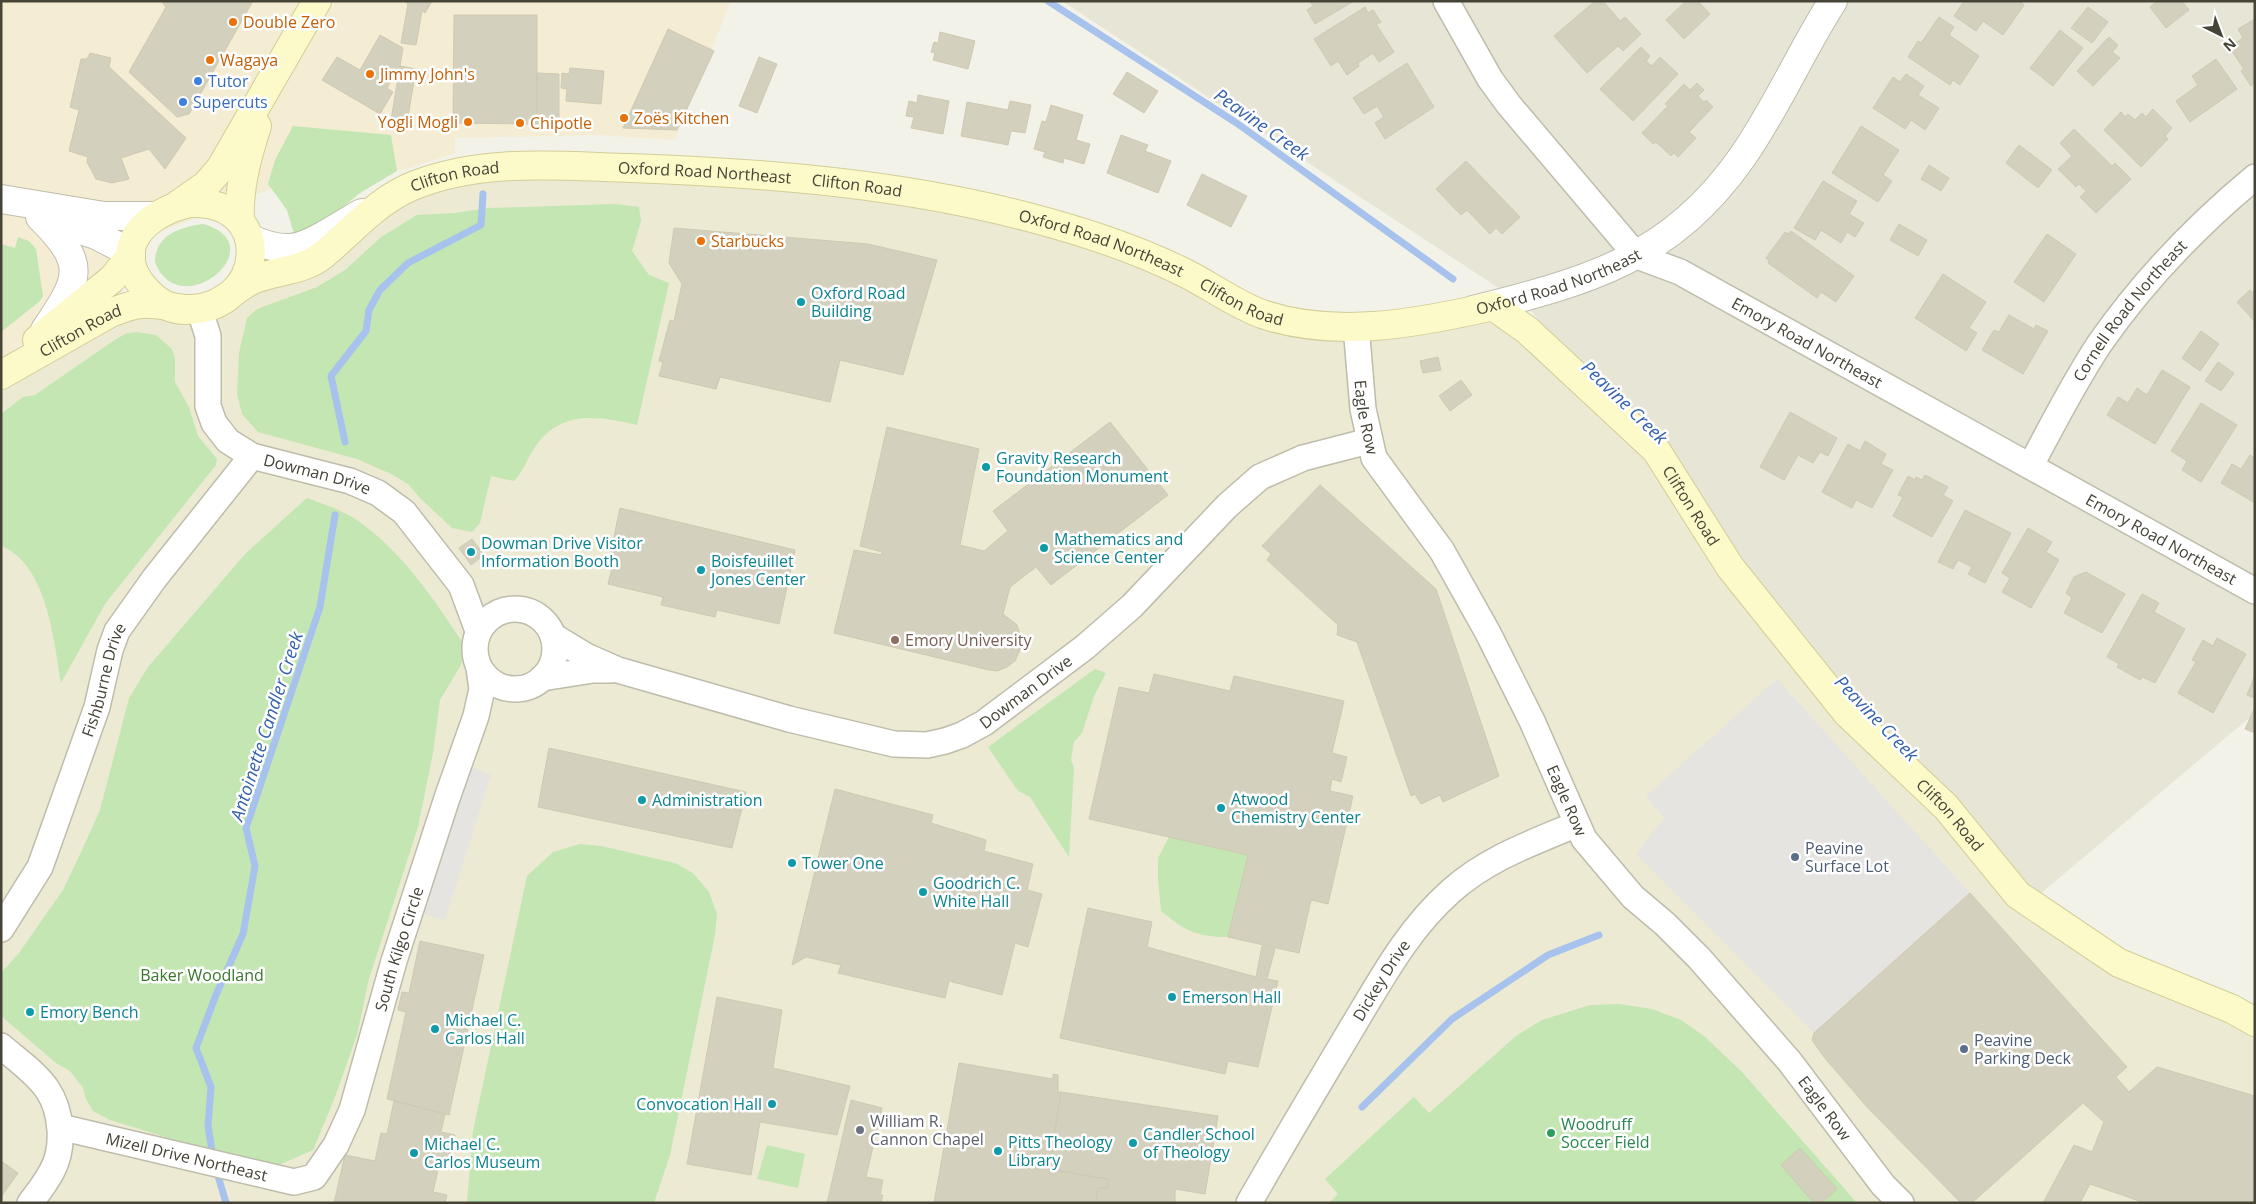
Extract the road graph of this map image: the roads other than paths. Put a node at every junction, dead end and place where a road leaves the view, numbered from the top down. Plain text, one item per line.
1 (317, 1) edge
2 (1446, 1) edge
3 (1833, 1) edge
4 (272, 82) junction
5 (2255, 177) edge
6 (837, 181) joint
7 (4, 200) edge
8 (378, 204) junction
9 (984, 207) joint
10 (164, 212) junction
11 (40, 217) junction
12 (244, 229) junction
13 (131, 255) junction
14 (1637, 256) junction
15 (239, 288) junction
16 (166, 306) junction
17 (196, 310) junction
18 (1449, 316) junction
19 (1282, 319) joint
20 (1407, 323) joint
21 (1329, 326) joint
22 (1356, 326) junction
23 (40, 338) junction
24 (1, 371) edge
25 (1, 375) edge
26 (1369, 442) junction
27 (252, 456) junction
28 (2031, 465) junction
29 (2255, 591) edge
30 (478, 632) junction
31 (553, 636) junction
32 (479, 668) junction
33 (618, 670) junction
34 (542, 678) junction
35 (505, 688) junction
36 (476, 716) junction
37 (1577, 824) junction
38 (1, 929) edge
39 (2255, 1022) edge
40 (1, 1046) edge
41 (60, 1127) junction
42 (304, 1179) joint
43 (30, 1203) edge
44 (1249, 1203) edge
45 (1901, 1203) edge

1 - 4 main road
2 - 14 street, Emory Road Northeast
3 - 14 street, Oxford Road Northeast
4 - 10 main road
4 - 12 main road
5 - 28 street, Cornell Road Northeast
6 - 8 street, Oxford Road Northeast
6 - 9 main road, Clifton Road
7 - 10 street
7 - 11 street
8 - 12 street, Oxford Road Northeast
8 - 15 street, Oxford Road Northeast
9 - 19 street, Oxford Road Northeast
10 - 12 main road
10 - 13 main road
11 - 13 street
11 - 23 street
12 - 15 main road
13 - 16 main road
13 - 23 main road
14 - 18 street, Oxford Road Northeast
14 - 28 street, Emory Road Northeast
15 - 17 main road, Clifton Road
16 - 17 main road, Clifton Road
16 - 25 main road, Clifton Road
17 - 27 street, Dowman Drive
18 - 20 street, Oxford Road Northeast
18 - 39 main road, Clifton Road
19 - 21 main road, Clifton Road
20 - 22 main road
21 - 22 street
22 - 26 street, Eagle Row
23 - 24 main road
26 - 33 street, Dowman Drive
26 - 37 street, Eagle Row
27 - 30 street, Dowman Drive
27 - 38 street, Fishburne Drive
28 - 29 street, Emory Road Northeast
30 - 31 street, Dowman Drive
30 - 32 street, Dowman Drive
31 - 33 street, Dowman Drive
31 - 34 street
32 - 35 street
32 - 36 street, South Kilgo Circle
33 - 34 street, Dowman Drive
34 - 35 street, Dowman Drive
35 - 36 street, South Kilgo Circle
36 - 42 street, South Kilgo Circle
37 - 44 street, Dickey Drive
37 - 45 street, Eagle Row
40 - 41 street
41 - 42 street, Mizell Drive Northeast
41 - 43 street

